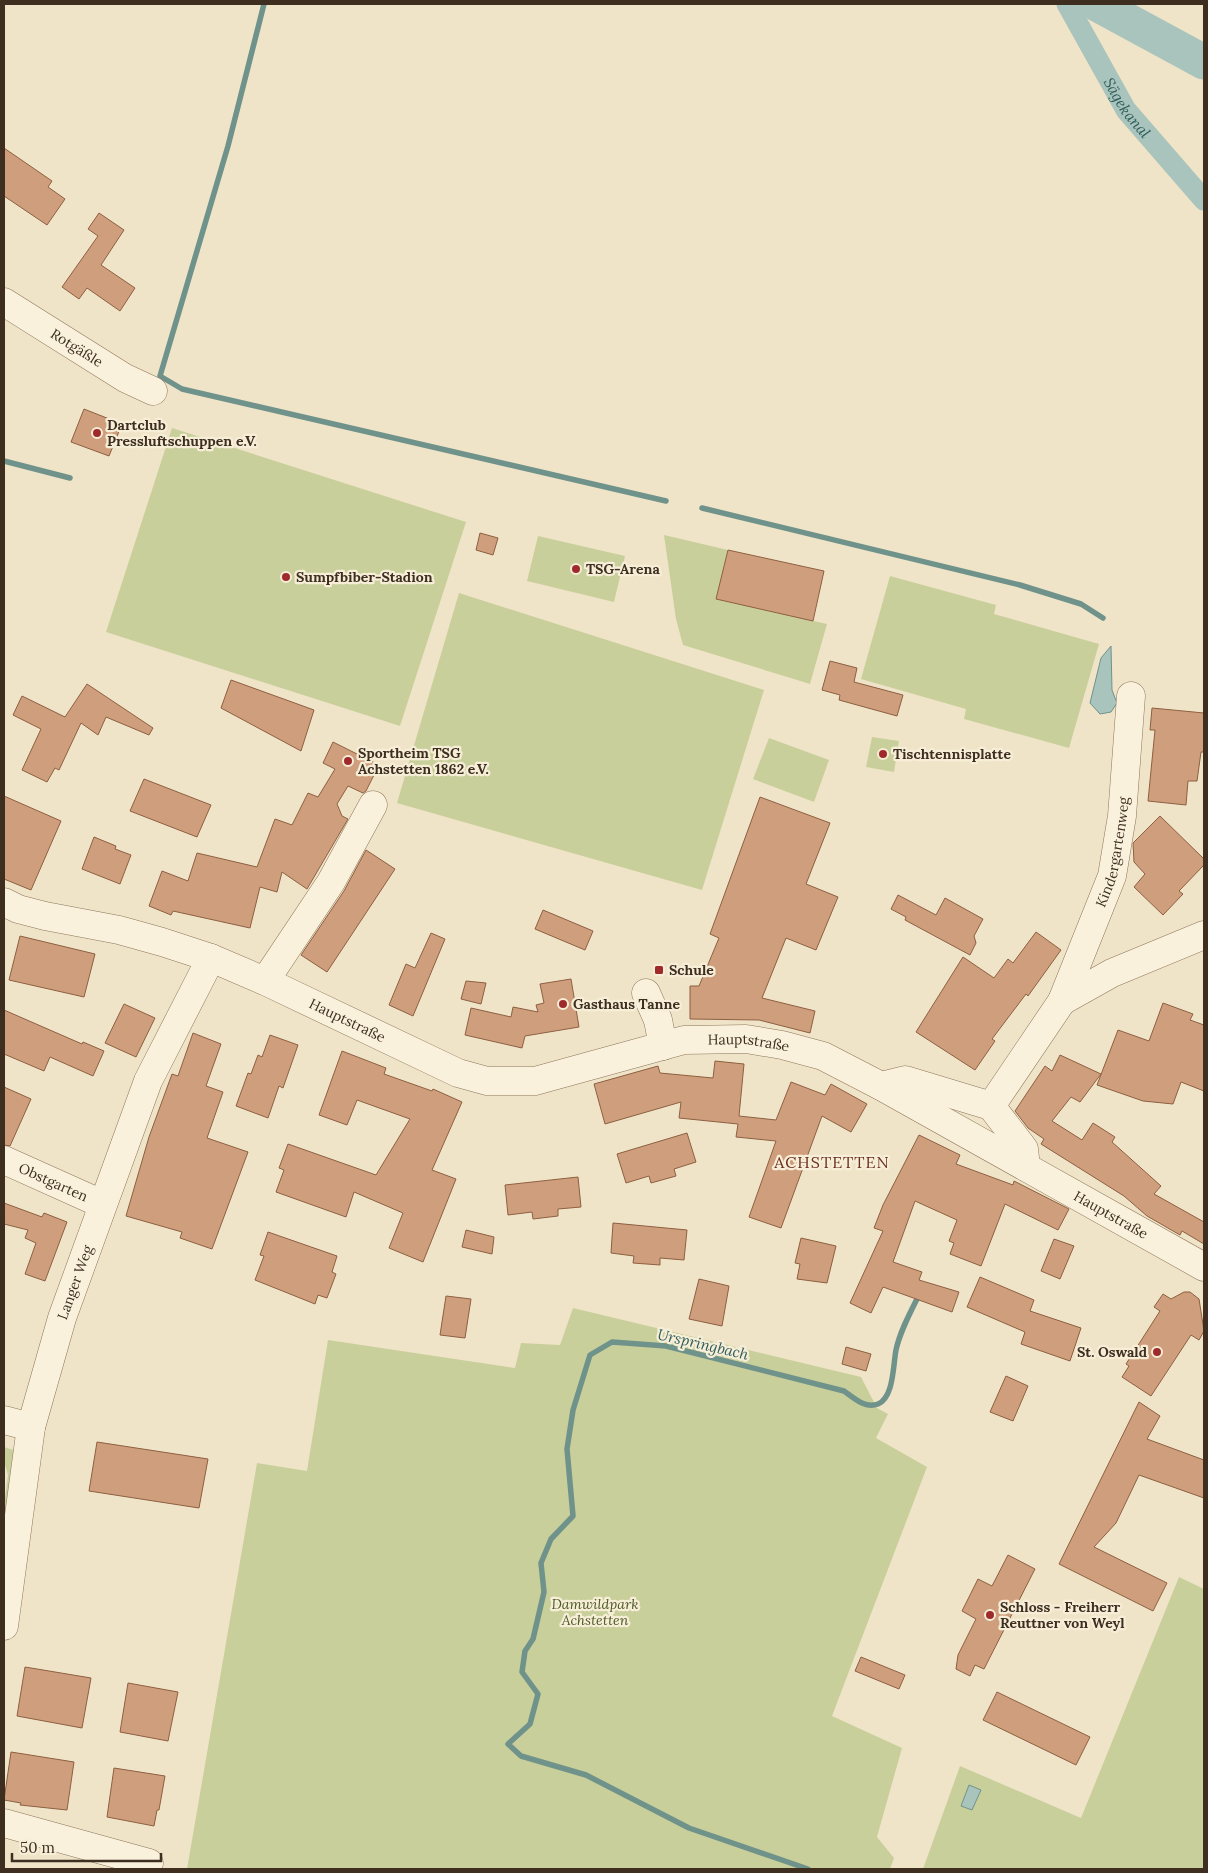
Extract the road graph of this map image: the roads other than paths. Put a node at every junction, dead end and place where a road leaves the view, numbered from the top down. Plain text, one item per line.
1 (4, 302) edge
2 (153, 392) dead end
3 (1131, 696) dead end
4 (373, 805) dead end
5 (4, 902) edge
6 (1204, 936) edge
7 (211, 958) junction
8 (265, 981) junction
9 (646, 993) dead end
10 (1062, 1001) junction
11 (663, 1046) junction
12 (881, 1086) junction
13 (991, 1106) junction
14 (4, 1160) edge
15 (1026, 1167) junction
16 (102, 1204) junction
17 (1204, 1267) edge
18 (4, 1420) edge
19 (31, 1427) junction
20 (4, 1626) edge
21 (4, 1823) edge
22 (149, 1863) dead end

1 - 2 street, Rotgäßle
3 - 10 street, Kindergartenweg
4 - 8 street
5 - 7 street, Hauptstraße
6 - 10 street, Kindergartenweg
7 - 8 street, Hauptstraße
7 - 16 street, Langer Weg
8 - 11 street, Hauptstraße
9 - 11 street
10 - 13 street, Kindergartenweg
11 - 12 street, Hauptstraße
12 - 13 street
12 - 15 street, Hauptstraße
13 - 15 street
14 - 16 street, Obstgarten
15 - 17 street, Hauptstraße
16 - 19 street, Langer Weg
18 - 19 street
19 - 20 street, Langer Weg
21 - 22 street

